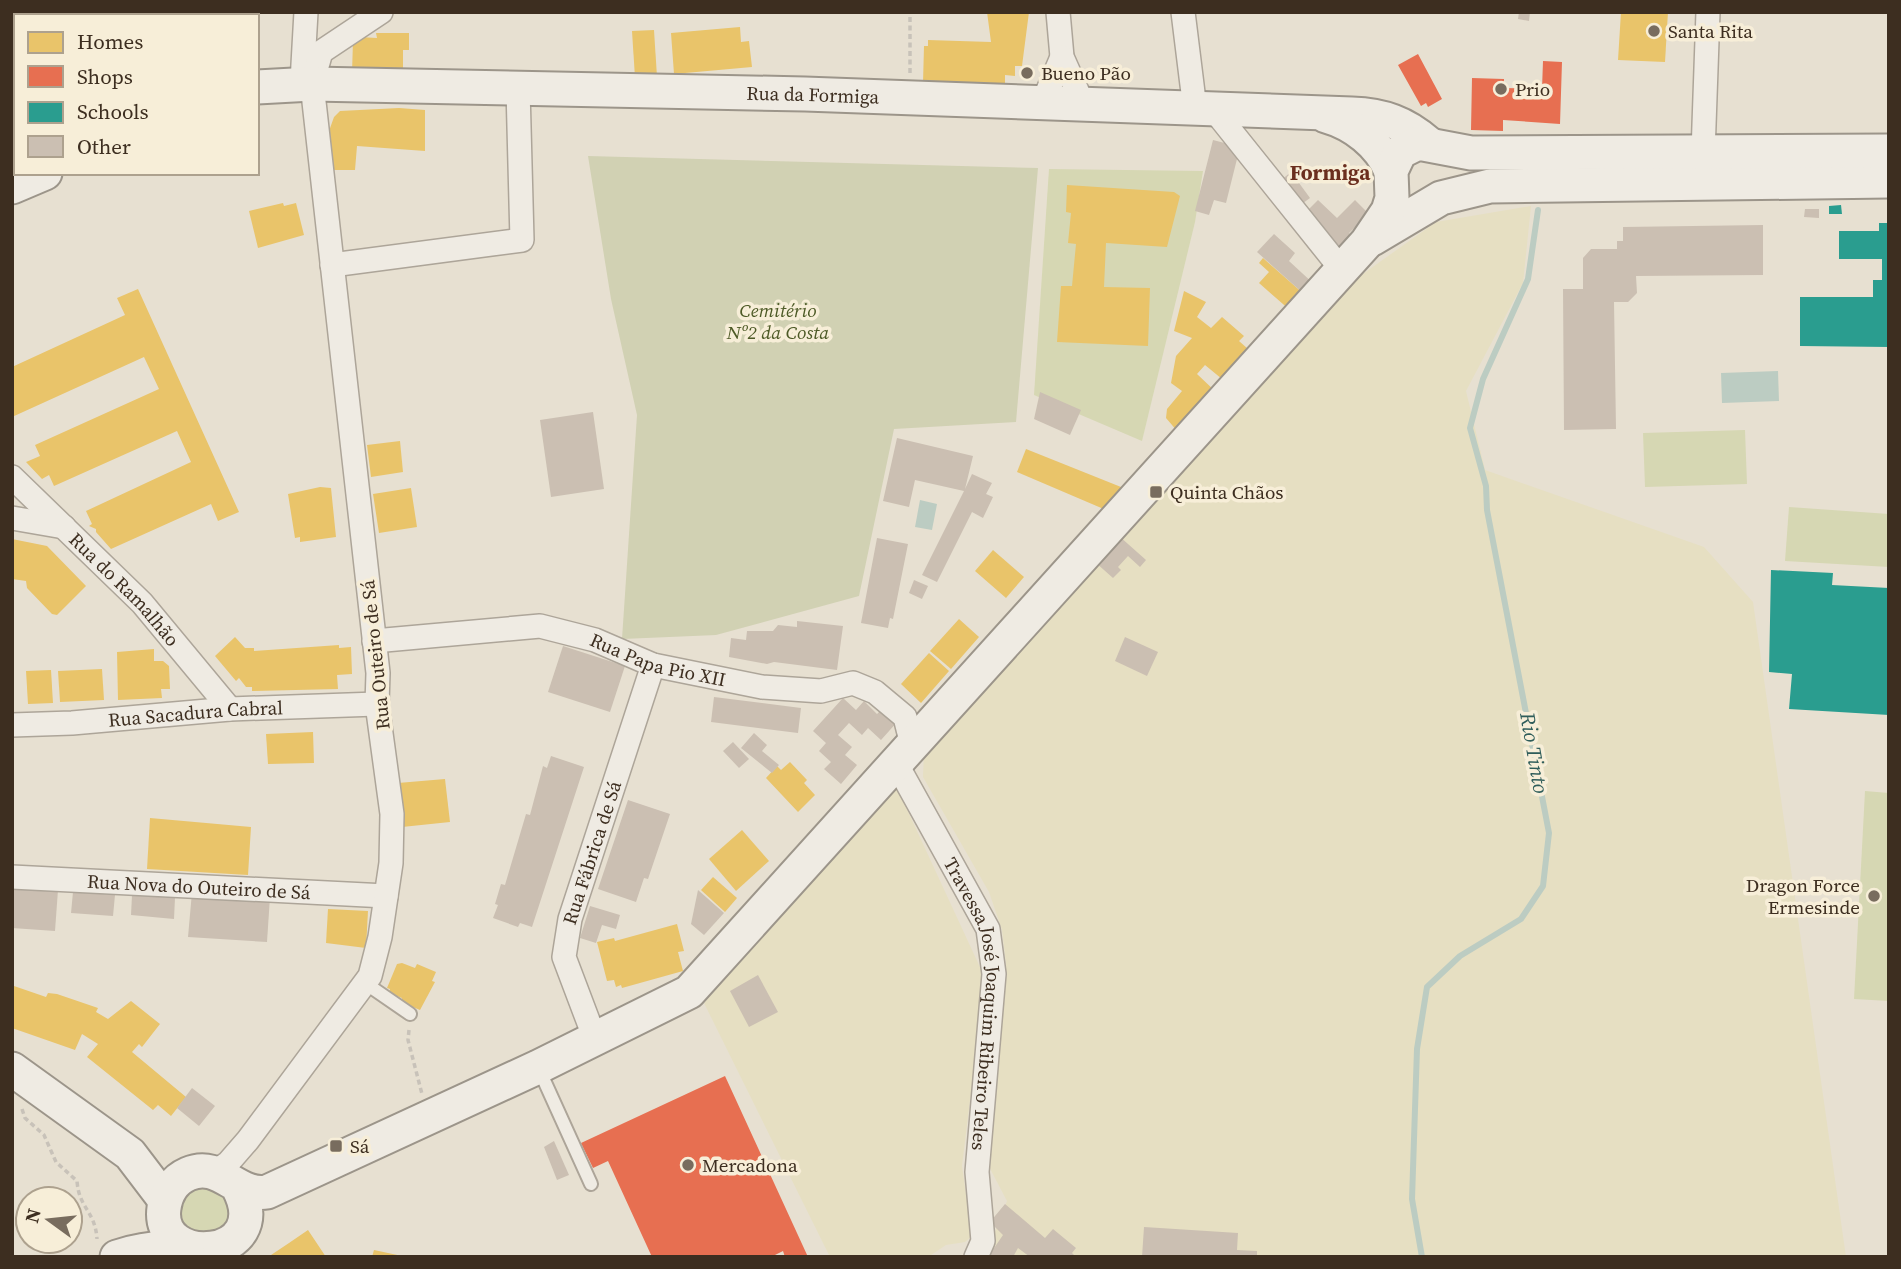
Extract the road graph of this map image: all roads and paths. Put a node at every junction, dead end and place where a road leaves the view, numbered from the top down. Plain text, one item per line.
1 (306, 12) edge
2 (382, 12) edge
3 (910, 12) edge
4 (1058, 12) edge
5 (1183, 12) edge
6 (1707, 12) edge
7 (1062, 57) junction
8 (307, 84) junction
9 (259, 88) edge
10 (518, 89) junction
11 (909, 99) junction
12 (1043, 102) junction
13 (1082, 102) junction
14 (1205, 109) junction
15 (1314, 113) junction
16 (1433, 145) junction
17 (1889, 151) edge
18 (1703, 153) junction
19 (1607, 163) junction
20 (40, 175) edge
21 (1392, 176) junction
22 (1889, 181) edge
23 (1769, 182) junction
24 (1547, 184) junction
25 (1636, 184) junction
26 (12, 187) edge
27 (1437, 200) junction
28 (1367, 242) junction
29 (332, 265) junction
30 (1342, 271) junction
31 (12, 477) edge
32 (12, 519) edge
33 (64, 527) junction
34 (374, 641) junction
35 (653, 665) junction
36 (377, 704) junction
37 (230, 709) junction
38 (12, 725) edge
39 (904, 754) junction
40 (12, 877) edge
41 (386, 896) junction
42 (365, 983) junction
43 (410, 1014) joint
44 (595, 1039) junction
45 (538, 1067) junction
46 (12, 1069) edge
47 (22, 1106) dead end
48 (447, 1110) junction
49 (130, 1154) junction
50 (591, 1184) dead end
51 (231, 1204) edge
52 (164, 1206) junction
53 (202, 1253) edge
54 (109, 1254) edge
55 (976, 1257) edge

1 - 8 street
2 - 8 street
3 - 11 path
4 - 7 street
5 - 14 street
6 - 18 street
7 - 12 street
7 - 13 street
8 - 9 main road, Rua da Formiga
8 - 10 main road, Rua da Formiga
8 - 29 street, Rua Outeiro de Sá
10 - 11 main road, Rua da Formiga
10 - 29 street
11 - 12 main road, Rua da Formiga
12 - 13 main road, Rua da Formiga
13 - 14 main road, Rua da Formiga
14 - 15 main road, Rua da Formiga
14 - 30 street
15 - 16 main road, Rua da Formiga
15 - 21 main road, Rua da Formiga
16 - 19 main road
16 - 21 main road
16 - 27 main road
17 - 18 main road
18 - 19 main road
18 - 23 street
18 - 25 street
19 - 24 lane
20 - 26 main road
21 - 27 main road
21 - 28 main road
22 - 23 main road
23 - 25 main road
24 - 25 main road
24 - 27 main road
27 - 28 main road
28 - 30 main road
29 - 34 street, Rua Outeiro de Sá
30 - 39 main road
31 - 33 street, Rua do Ramalhão
32 - 33 street
33 - 37 street, Rua do Ramalhão
34 - 35 street, Rua Papa Pio XII
34 - 36 street, Rua Outeiro de Sá
35 - 39 street, Rua Papa Pio XII
35 - 44 street, Rua Fábrica de Sá
36 - 37 street, Rua Sacadura Cabral
36 - 41 street, Rua Outeiro de Sá
37 - 38 street, Rua Sacadura Cabral
39 - 44 main road
39 - 55 street, Travessa José Joaquim Ribeiro Teles
40 - 41 street, Rua Nova do Outeiro de Sá
41 - 42 street, Rua Outeiro de Sá
42 - 43 lane
42 - 51 street, Rua Outeiro de Sá
43 - 48 path
44 - 45 main road
45 - 48 main road
45 - 50 lane
46 - 49 main road
47 - 54 path
48 - 51 main road
49 - 51 main road
49 - 52 main road
51 - 52 main road
51 - 53 main road
52 - 53 main road
52 - 54 main road
53 - 54 main road

